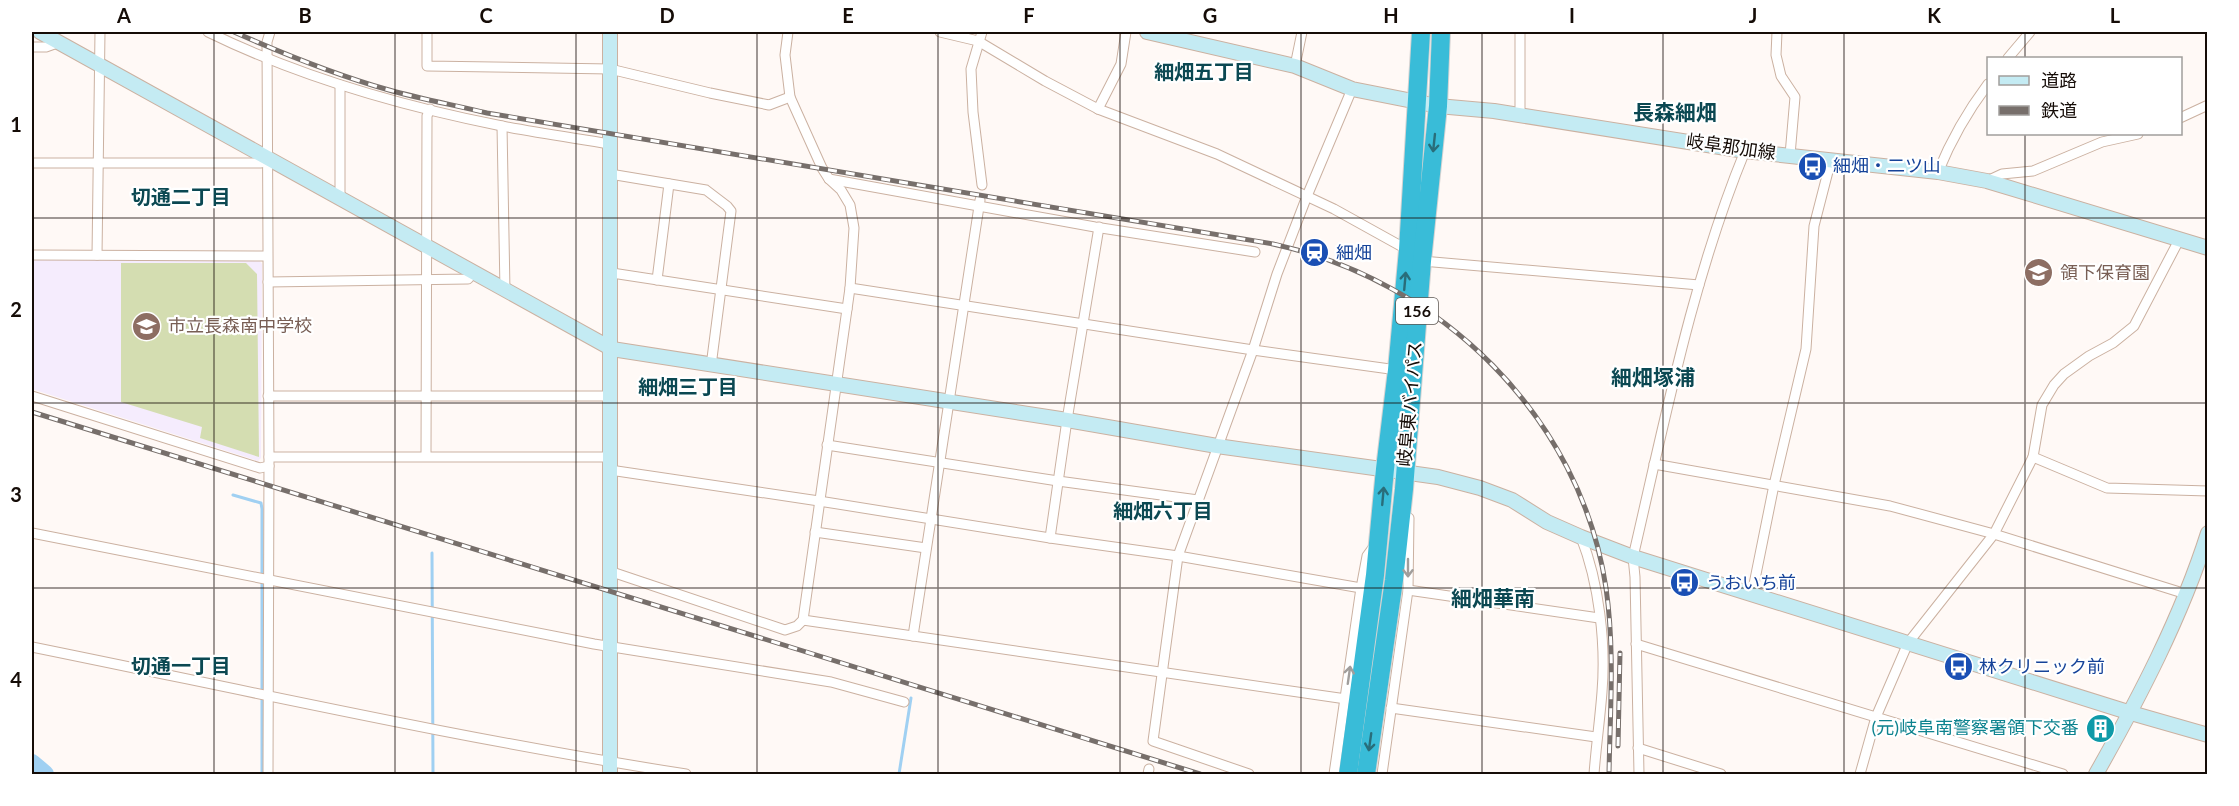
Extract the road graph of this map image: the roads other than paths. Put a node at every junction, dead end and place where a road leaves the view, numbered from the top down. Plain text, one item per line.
1 (40, 32) edge
2 (100, 32) edge
3 (208, 32) edge
4 (270, 32) edge
5 (427, 32) edge
6 (610, 32) edge
7 (788, 32) edge
8 (940, 32) edge
9 (982, 32) edge
10 (1126, 32) edge
11 (1147, 32) edge
12 (1302, 32) edge
13 (1520, 32) edge
14 (1777, 32) edge
15 (2030, 32) edge
16 (1441, 37) edge
17 (1420, 38) edge
18 (978, 41) junction
19 (60, 42) junction
20 (32, 47) edge
21 (2009, 57) edge
22 (267, 58) junction
23 (100, 65) junction
24 (1295, 66) junction
25 (610, 69) junction
26 (340, 85) junction
27 (1987, 87) edge
28 (1352, 89) junction
29 (790, 97) junction
30 (1416, 102) junction
31 (2208, 105) edge
32 (1438, 106) junction
33 (430, 109) junction
34 (1098, 109) junction
35 (1520, 115) junction
36 (2182, 118) edge
37 (502, 126) junction
38 (2134, 135) edge
39 (610, 144) junction
40 (1745, 151) junction
41 (1790, 155) junction
42 (267, 158) junction
43 (1831, 160) junction
44 (32, 163) edge
45 (99, 163) junction
46 (1938, 172) junction
47 (610, 174) junction
48 (830, 179) junction
49 (1988, 181) junction
50 (669, 184) junction
51 (982, 185) dead end
52 (1307, 196) junction
53 (340, 199) junction
54 (980, 203) junction
55 (1099, 227) junction
56 (2179, 240) junction
57 (426, 247) junction
58 (2208, 248) edge
59 (1255, 252) dead end
60 (32, 255) edge
61 (97, 255) junction
62 (267, 256) junction
63 (1415, 256) junction
64 (473, 273) junction
65 (612, 273) junction
66 (428, 280) junction
67 (657, 280) junction
68 (268, 282) junction
69 (1699, 285) junction
70 (850, 288) junction
71 (720, 290) junction
72 (505, 291) junction
73 (963, 305) junction
74 (847, 309) junction
75 (1084, 324) junction
76 (612, 349) junction
77 (1253, 350) junction
78 (711, 366) junction
79 (1397, 370) junction
80 (835, 385) junction
81 (426, 395) junction
82 (32, 396) edge
83 (268, 396) junction
84 (612, 396) junction
85 (949, 402) junction
86 (1067, 420) junction
87 (827, 445) junction
88 (1217, 446) junction
89 (426, 456) junction
90 (2033, 457) junction
91 (939, 461) junction
92 (269, 462) junction
93 (610, 464) junction
94 (1654, 464) junction
95 (1385, 469) junction
96 (1404, 480) junction
97 (1058, 481) junction
98 (1774, 485) junction
99 (2208, 491) edge
100 (1198, 500) junction
101 (819, 501) junction
102 (930, 519) junction
103 (815, 532) junction
104 (32, 533) edge
105 (2208, 533) edge
106 (1994, 534) junction
107 (1581, 537) junction
108 (1050, 538) junction
109 (1379, 539) junction
110 (926, 549) junction
111 (1178, 556) junction
112 (1633, 557) junction
113 (2203, 566) edge
114 (612, 572) junction
115 (268, 579) junction
116 (1401, 585) junction
117 (1361, 588) junction
118 (1752, 594) junction
119 (2186, 594) junction
120 (1599, 618) junction
121 (803, 620) junction
122 (913, 636) junction
123 (1908, 643) junction
124 (1635, 644) junction
125 (610, 646) junction
126 (32, 647) edge
127 (1163, 672) junction
128 (267, 694) junction
129 (1346, 699) junction
130 (904, 702) dead end
131 (1391, 708) junction
132 (2131, 713) junction
133 (1876, 717) junction
134 (2208, 735) edge
135 (1596, 736) junction
136 (1638, 748) junction
137 (610, 769) edge
138 (268, 774) edge
139 (686, 774) edge
140 (1249, 774) edge
141 (1334, 774) edge
142 (1348, 774) edge
143 (1366, 774) edge
144 (1382, 774) edge
145 (1594, 774) edge
146 (1639, 774) edge
147 (1721, 774) edge
148 (1860, 774) edge
149 (2063, 774) edge
150 (2096, 774) edge

1 - 19 street
2 - 23 street
3 - 22 street
4 - 22 street
5 - 25 street
6 - 25 street
7 - 29 street
8 - 18 street
9 - 18 street
10 - 34 street
11 - 24 street, 岐阜那加線
12 - 24 street
13 - 35 street
14 - 41 street
15 - 21 street
16 - 32 highway, 岐阜東バイパス / 156
17 - 30 highway, 岐阜東バイパス / 156
18 - 34 street
18 - 51 street
19 - 20 street
19 - 23 street
22 - 26 street
22 - 42 street
23 - 42 street
23 - 45 street
24 - 28 street, 岐阜那加線
25 - 29 street
25 - 39 street
26 - 33 street
26 - 53 street
27 - 46 street
28 - 30 street, 岐阜那加線
28 - 52 street
29 - 48 street
30 - 32 street, 岐阜那加線
30 - 63 highway, 岐阜東バイパス / 156
31 - 36 street
32 - 35 street, 岐阜那加線
32 -> 63 highway, 岐阜東バイパス / 156
33 - 37 street
33 - 57 street
34 - 52 street
35 - 40 street, 岐阜那加線
37 - 39 street
37 - 72 street
38 - 49 street
39 - 47 street
40 - 41 street, 岐阜那加線
40 - 69 street
41 - 43 street, 岐阜那加線
42 - 45 street
42 - 53 street
42 - 62 street
43 - 46 street, 岐阜那加線
43 - 98 street
44 - 45 street
45 - 61 street
46 - 49 street, 岐阜那加線
47 - 50 street
47 - 65 street
48 - 54 street
48 - 70 street
49 - 56 street, 岐阜那加線
50 - 67 street
50 - 71 street
52 - 63 street
52 - 77 street
53 - 57 street
54 - 55 street
54 - 73 street
55 - 59 street
55 - 75 street
56 - 58 street, 岐阜那加線
56 - 90 street
57 - 64 street
57 - 66 street
60 - 61 street
61 - 62 street
62 - 68 street
63 - 69 street
79 -> 63 highway, 岐阜東バイパス / 156
63 - 96 highway, 岐阜東バイパス / 156
64 - 66 street
64 - 72 street
65 - 67 street
65 - 76 street
66 - 68 street
66 - 81 street
67 - 71 street
68 - 83 street
69 - 94 street
70 - 73 street
70 - 74 street
71 - 74 street
71 - 78 street
72 - 76 street
73 - 75 street
73 - 85 street
74 - 80 street
75 - 77 street
75 - 86 street
76 - 78 street
76 - 84 street
77 - 79 street
77 - 88 street
78 - 80 street
79 - 95 highway, 岐阜東バイパス / 156
80 - 85 street
80 - 87 street
81 - 83 street
81 - 84 street
81 - 89 street
82 - 92 street
83 - 92 street
84 - 93 street
85 - 86 street
85 - 91 street
86 - 88 street
86 - 97 street
87 - 91 street
87 - 101 street
88 - 95 street
88 - 100 street
89 - 92 street
89 - 93 street
90 - 99 street
90 - 106 street
91 - 97 street
91 - 102 street
92 - 115 street
93 - 101 street
93 - 114 street
94 - 98 street
94 - 112 street
95 - 96 street
109 -> 95 highway, 岐阜東バイパス / 156
96 - 107 street
96 -> 116 highway, 岐阜東バイパス / 156
97 - 100 street
97 - 108 street
98 - 106 street
98 - 118 street
100 - 111 street
101 - 102 street
101 - 103 street
102 - 108 street
102 - 110 street
103 - 110 street
103 - 121 street
104 - 115 street
105 - 113 street
106 - 119 street
106 - 123 street
107 - 112 street
107 - 120 street
108 - 111 street
109 - 117 street
109 - 142 highway, 岐阜東バイパス / 156
110 - 122 street
111 - 117 street
111 - 127 street
112 - 118 street
112 - 124 street
113 - 119 street
114 - 121 street
114 - 125 street
115 - 125 street
115 - 128 street
116 - 120 street
116 - 131 street
116 -> 143 highway, 岐阜東バイパス / 156
129 -> 117 street
118 - 123 street
119 - 132 street
120 - 135 street
121 - 122 street
122 - 127 street
123 - 132 street
123 - 133 street
124 - 133 street
124 - 136 street
125 - 130 street
125 - 137 street
126 - 128 street
127 - 129 street
127 - 140 street
128 - 137 street
128 - 138 street
129 - 141 street
131 - 135 street
131 - 144 street
132 - 134 street
132 - 150 street
133 - 148 street
133 - 149 street
135 - 145 street
136 - 146 street
136 - 147 street
137 - 139 street

